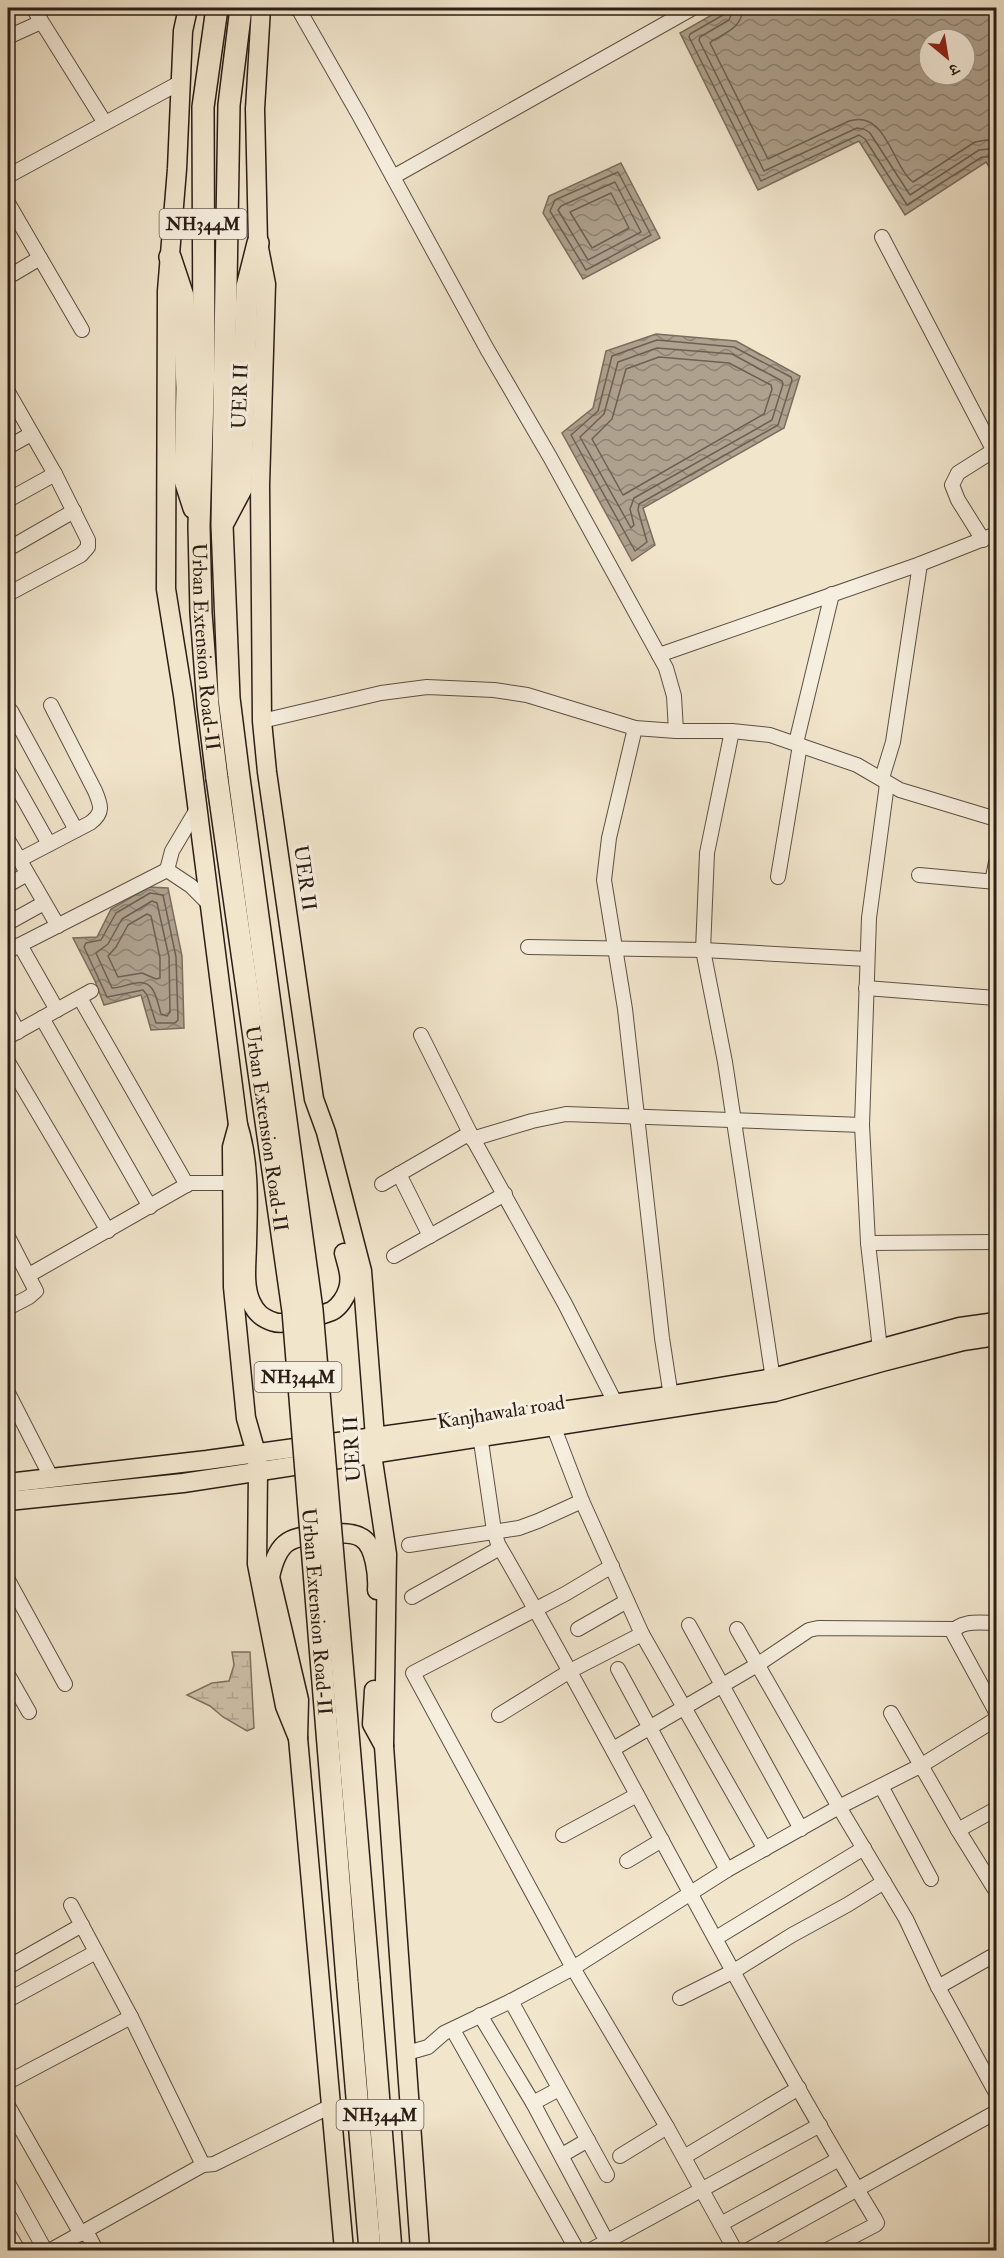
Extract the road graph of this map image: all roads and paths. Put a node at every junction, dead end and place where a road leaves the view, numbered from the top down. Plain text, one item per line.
1 (33, 8) edge
2 (188, 8) edge
3 (217, 8) edge
4 (241, 8) edge
5 (261, 8) edge
6 (295, 8) edge
7 (693, 8) edge
8 (41, 22) junction
9 (8, 37) edge
10 (181, 82) junction
11 (105, 123) junction
12 (8, 176) edge
13 (393, 177) junction
14 (8, 203) edge
15 (882, 237) dead end
16 (258, 243) junction
17 (170, 257) junction
18 (40, 258) junction
19 (10, 270) edge
20 (82, 330) dead end
21 (8, 392) edge
22 (11, 408) edge
23 (31, 434) junction
24 (8, 447) edge
25 (996, 451) edge
26 (55, 474) junction
27 (8, 500) edge
28 (74, 511) junction
29 (222, 525) junction
30 (199, 526) junction
31 (996, 534) edge
32 (983, 540) junction
33 (8, 549) edge
34 (920, 564) junction
35 (8, 594) edge
36 (832, 594) junction
37 (658, 655) junction
38 (51, 705) dead end
39 (11, 711) dead end
40 (262, 721) junction
41 (635, 728) junction
42 (676, 731) junction
43 (732, 731) junction
44 (798, 744) junction
45 (8, 771) edge
46 (884, 781) junction
47 (197, 809) junction
48 (996, 819) edge
49 (76, 830) junction
50 (8, 840) edge
51 (49, 844) junction
52 (19, 860) junction
53 (996, 862) edge
54 (167, 870) junction
55 (27, 874) junction
56 (919, 875) dead end
57 (778, 877) dead end
58 (994, 882) edge
59 (8, 885) edge
60 (44, 903) junction
61 (210, 905) junction
62 (8, 923) edge
63 (58, 926) junction
64 (528, 947) dead end
65 (14, 948) edge
66 (615, 948) junction
67 (703, 950) junction
68 (867, 959) junction
69 (866, 988) junction
70 (996, 998) edge
71 (57, 1010) junction
72 (8, 1013) edge
73 (42, 1018) junction
74 (13, 1035) edge
75 (421, 1035) dead end
76 (8, 1062) edge
77 (314, 1099) junction
78 (637, 1118) junction
79 (733, 1122) junction
80 (238, 1125) junction
81 (862, 1125) junction
82 (471, 1136) junction
83 (399, 1174) junction
84 (232, 1183) junction
85 (382, 1184) dead end
86 (187, 1185) junction
87 (505, 1194) junction
88 (150, 1207) junction
89 (108, 1231) junction
90 (430, 1236) junction
91 (8, 1237) edge
92 (996, 1242) edge
93 (868, 1243) junction
94 (394, 1256) dead end
95 (29, 1275) junction
96 (8, 1308) edge
97 (996, 1322) edge
98 (996, 1336) edge
99 (881, 1355) junction
100 (774, 1385) junction
101 (8, 1393) edge
102 (671, 1401) junction
103 (620, 1410) junction
104 (551, 1420) junction
105 (479, 1430) junction
106 (373, 1446) junction
107 (257, 1462) junction
108 (51, 1477) junction
109 (8, 1482) edge
110 (582, 1500) junction
111 (8, 1501) edge
112 (494, 1531) junction
113 (409, 1545) dead end
114 (500, 1548) junction
115 (612, 1566) junction
116 (8, 1580) edge
117 (412, 1597) dead end
118 (627, 1600) junction
119 (536, 1610) junction
120 (996, 1623) edge
121 (689, 1625) dead end
122 (578, 1629) dead end
123 (737, 1629) dead end
124 (953, 1629) junction
125 (642, 1634) junction
126 (757, 1665) junction
127 (618, 1669) dead end
128 (570, 1671) junction
129 (8, 1675) edge
130 (65, 1684) dead end
131 (722, 1685) junction
132 (685, 1707) junction
133 (29, 1712) dead end
134 (996, 1712) edge
135 (891, 1713) dead end
136 (499, 1715) dead end
137 (996, 1719) edge
138 (650, 1727) junction
139 (298, 1738) junction
140 (384, 1746) junction
141 (613, 1749) junction
142 (922, 1765) junction
143 (881, 1786) junction
144 (637, 1795) junction
145 (839, 1808) junction
146 (996, 1809) edge
147 (801, 1829) junction
148 (958, 1830) junction
149 (563, 1835) dead end
150 (662, 1840) junction
151 (864, 1848) junction
152 (765, 1849) junction
153 (627, 1861) dead end
154 (727, 1870) junction
155 (930, 1879) dead end
156 (884, 1881) junction
157 (996, 1890) edge
158 (689, 1893) junction
159 (71, 1905) dead end
160 (82, 1925) junction
161 (716, 1938) junction
162 (96, 1952) junction
163 (996, 1954) edge
164 (8, 1967) edge
165 (573, 1968) junction
166 (734, 1971) junction
167 (938, 1987) junction
168 (680, 1998) dead end
169 (8, 2001) edge
170 (511, 2001) junction
171 (480, 2015) junction
172 (131, 2017) junction
173 (453, 2030) junction
174 (407, 2053) junction
175 (8, 2082) edge
176 (799, 2088) junction
177 (559, 2089) junction
178 (996, 2092) edge
179 (533, 2103) junction
180 (8, 2106) edge
181 (331, 2106) junction
182 (996, 2112) edge
183 (820, 2125) junction
184 (667, 2127) junction
185 (588, 2140) junction
186 (562, 2155) junction
187 (620, 2156) dead end
188 (684, 2157) junction
189 (839, 2158) junction
190 (203, 2165) junction
191 (607, 2175) dead end
192 (8, 2183) edge
193 (858, 2190) junction
194 (702, 2191) junction
195 (721, 2224) junction
196 (8, 2233) edge
197 (83, 2233) junction
198 (607, 2242) junction
199 (18, 2250) edge
200 (51, 2250) edge
201 (96, 2250) edge
202 (344, 2250) edge
203 (370, 2250) edge
204 (391, 2250) edge
205 (420, 2250) edge
206 (577, 2250) edge
207 (591, 2250) edge
208 (735, 2250) edge
209 (748, 2250) edge
210 (827, 2250) edge

1 - 8 street
2 - 10 main road
3 - 30 highway, Urban Extension Road-II / NH344M
4 - 29 highway, Urban Extension Road-II / NH344M
5 - 16 main road, UER II
6 - 13 street
7 - 13 street
8 - 9 street
8 - 11 street
10 - 11 street
10 - 17 main road
11 - 12 street
13 - 37 street
14 - 18 street
15 - 25 street
16 - 29 highway
16 - 40 main road, UER II
17 - 30 highway
17 - 47 main road
18 - 19 street
18 - 20 street
21 - 22 street
22 - 23 street
23 - 24 street
23 - 26 street
25 - 32 street
26 - 27 street
26 - 28 street
28 - 33 street
28 - 35 street
29 - 204 highway, Urban Extension Road-II / NH344M, bridge
30 - 203 highway, Urban Extension Road-II / NH344M, bridge
31 - 32 street
32 - 34 street
34 - 36 street
34 - 46 street
36 - 37 street
36 - 44 street
37 - 42 street
38 - 49 street
39 - 49 street
40 - 41 street
40 - 77 main road, UER II
41 - 42 street
41 - 66 street
42 - 43 street
43 - 44 street
43 - 67 street
44 - 46 street
44 - 57 street
45 - 51 street
46 - 48 street
46 - 68 street
47 - 54 street
47 - 61 main road
49 - 51 street
50 - 52 street
51 - 52 street
52 - 55 street
53 - 58 street
54 - 61 street
54 - 63 street
55 - 59 street
55 - 60 street
56 - 58 street
60 - 62 street
60 - 63 street
61 - 80 main road
63 - 65 street
64 - 66 street
65 - 71 street
66 - 67 street
66 - 78 street
67 - 68 street
67 - 79 street
68 - 69 street
69 - 70 street
69 - 81 street
71 - 73 street
71 - 86 street
72 - 74 street
73 - 74 street
73 - 88 street
75 - 82 street
76 - 89 street
77 - 80 main road
77 - 106 main road, UER II
78 - 79 street
78 - 82 street
78 - 102 street
79 - 81 street
79 - 100 street
80 - 84 main road
81 - 93 street
82 - 83 street
82 - 87 street
83 - 85 street
83 - 90 street
84 - 86 street
84 - 107 main road
86 - 88 street
87 - 90 street
87 - 103 street
88 - 89 street
89 - 95 street
90 - 94 street
91 - 95 street
92 - 93 street
93 - 99 street
95 - 96 street
97 - 99 main road, Kanjhawala road
98 - 99 main road, Kanjhawala road
99 - 100 main road, Kanjhawala road
100 - 102 main road, Kanjhawala road
101 - 108 street
102 - 103 main road, Kanjhawala road
103 - 104 main road, Kanjhawala road
104 - 105 main road, Kanjhawala road
104 - 110 street
105 - 106 main road, Kanjhawala road
105 - 112 street
106 - 107 main road, Kanjhawala road
106 - 140 main road, UER II
107 - 108 main road, Kanjhawala road
107 - 111 main road, Kanjhawala road
107 - 139 main road
108 - 109 main road, Kanjhawala road
110 - 112 street
110 - 115 street
112 - 113 street
112 - 114 street
114 - 117 street
114 - 119 street
115 - 118 street
115 - 119 street
116 - 130 street
118 - 122 street
118 - 125 street
119 - 128 street
119 - 165 street
120 - 124 street
121 - 131 street
123 - 126 street
124 - 126 street
124 - 134 street
125 - 128 street
125 - 132 street
126 - 131 street
126 - 145 street
127 - 138 street
128 - 136 street
128 - 141 street
129 - 133 street
131 - 132 street
131 - 147 street
132 - 138 street
132 - 152 street
135 - 142 street
137 - 142 street
138 - 141 street
138 - 154 street
139 - 140 main road
139 - 181 main road
140 - 174 main road
141 - 144 street
142 - 143 street
142 - 148 street
143 - 145 street
143 - 155 street
144 - 149 street
144 - 150 street
145 - 147 street
145 - 151 street
146 - 148 street
147 - 152 street
148 - 157 street
150 - 153 street
150 - 158 street
151 - 156 street
151 - 161 street
152 - 154 street
154 - 158 street
156 - 166 street
156 - 167 street
158 - 161 street
158 - 165 street
159 - 160 street
160 - 162 street
160 - 164 street
161 - 166 street
162 - 169 street
162 - 172 street
163 - 167 street
165 - 170 street
165 - 184 street
166 - 168 street
166 - 176 street
167 - 178 street
170 - 171 street
170 - 177 street
171 - 173 street
171 - 179 street
172 - 175 street
172 - 190 street
173 - 174 street
173 - 206 street
174 - 205 main road
176 - 183 street
176 - 188 street
177 - 179 street
177 - 185 street
179 - 186 street
180 - 197 street
181 - 190 street
181 - 202 main road
182 - 193 street
183 - 189 street
183 - 194 street
184 - 187 street
184 - 188 street
185 - 186 street
185 - 191 street
186 - 198 street
188 - 194 street
189 - 193 street
189 - 195 street
190 - 197 street
192 - 200 street
193 - 209 street
193 - 210 street
194 - 195 street
194 - 198 street
195 - 208 street
196 - 199 street
197 - 200 street
197 - 201 street
198 - 207 street

